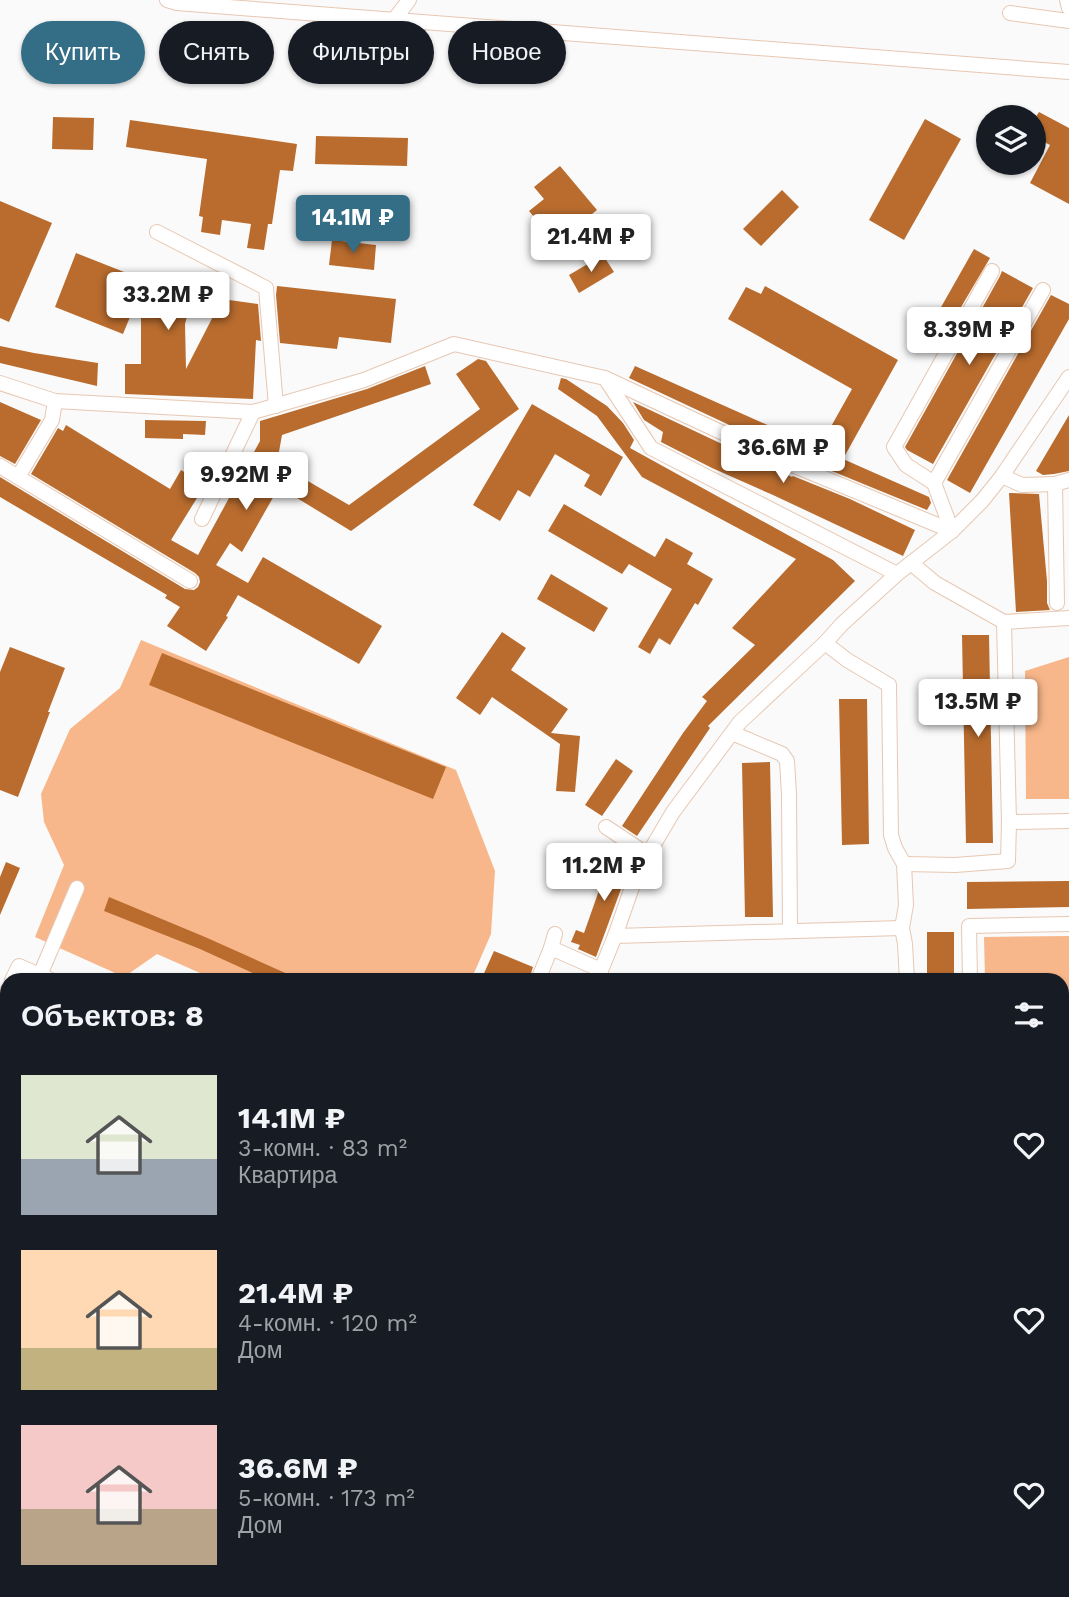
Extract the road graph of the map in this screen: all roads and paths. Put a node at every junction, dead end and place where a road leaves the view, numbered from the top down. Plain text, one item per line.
1 (167, 0) edge
2 (409, 0) edge
3 (1067, 0) edge
4 (1069, 8) edge
5 (1010, 13) dead end
6 (394, 20) junction
7 (1069, 21) edge
8 (1069, 72) edge
9 (157, 232) dead end
10 (992, 271) dead end
11 (1043, 290) dead end
12 (1069, 377) edge
13 (605, 378) junction
14 (0, 383) edge
15 (55, 401) junction
16 (276, 406) junction
17 (253, 412) junction
18 (0, 466) edge
19 (1002, 476) junction
20 (18, 477) junction
21 (1062, 482) edge
22 (933, 483) junction
23 (202, 519) dead end
24 (952, 531) junction
25 (911, 563) junction
26 (897, 574) junction
27 (190, 581) dead end
28 (1057, 603) dead end
29 (1069, 618) edge
30 (1004, 622) junction
31 (825, 643) junction
32 (732, 733) junction
33 (1069, 821) edge
34 (1009, 822) junction
35 (606, 827) dead end
36 (648, 855) junction
37 (904, 864) junction
38 (77, 888) dead end
39 (1069, 924) edge
40 (902, 928) junction
41 (790, 930) junction
42 (615, 936) junction
43 (16, 973) edge
44 (35, 973) edge
45 (48, 973) edge
46 (541, 973) edge
47 (596, 973) edge
48 (600, 973) edge
49 (907, 973) edge
50 (970, 973) edge

1 - 6 street
2 - 6 street
3 - 4 street
5 - 7 street
6 - 8 street
9 - 16 street
10 - 22 street
11 - 22 street
12 - 19 street
13 - 16 street
13 - 24 street
13 - 26 street
14 - 15 street
15 - 17 street
15 - 20 street
16 - 17 street
17 - 23 street
18 - 20 street
19 - 21 street
19 - 24 street
20 - 27 street
21 - 28 street
22 - 24 street
24 - 25 street
25 - 26 street
25 - 30 street
26 - 31 street
29 - 30 street
30 - 34 street
31 - 32 street
31 - 37 street
32 - 36 street
32 - 41 street
33 - 34 street
34 - 37 street
35 - 36 street
36 - 42 street
37 - 40 street
38 - 45 street
39 - 50 street
40 - 41 street
40 - 49 street
41 - 42 street
42 - 48 street
43 - 44 street
46 - 47 street

